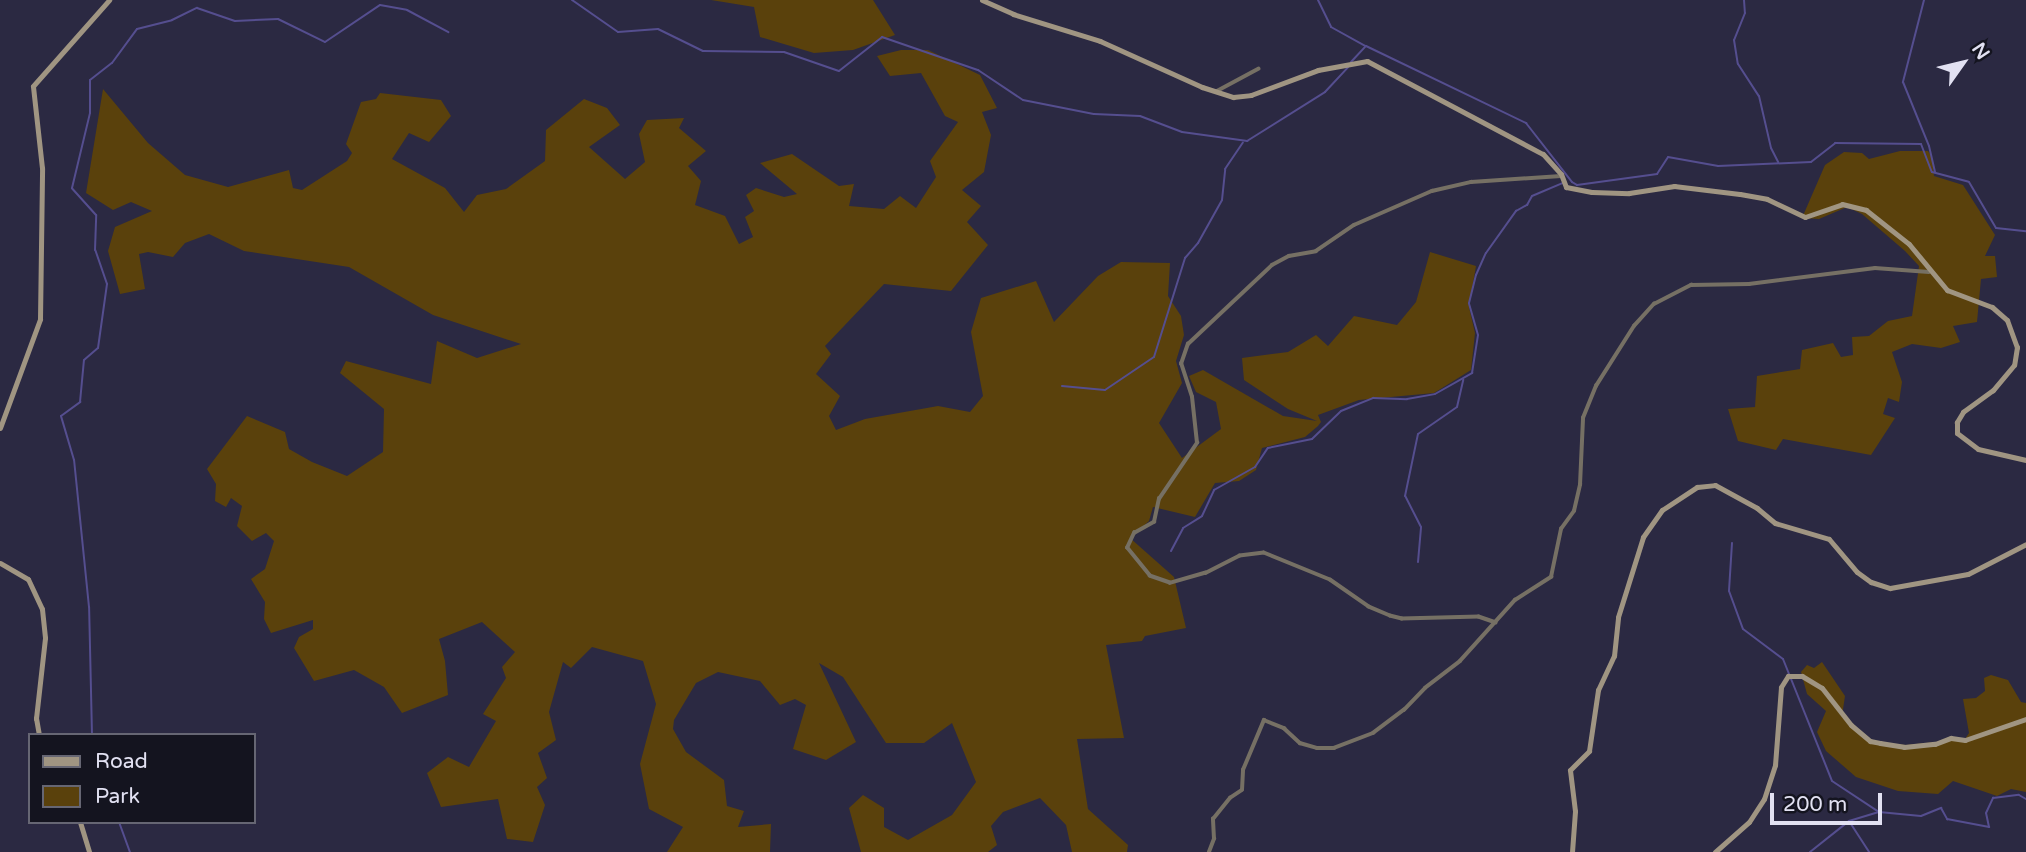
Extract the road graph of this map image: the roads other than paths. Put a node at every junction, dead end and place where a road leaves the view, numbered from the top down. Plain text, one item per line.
1 (109, 0) edge
2 (982, 0) edge
3 (1258, 69) dead end
4 (1216, 92) junction
5 (1562, 176) junction
6 (1930, 272) junction
7 (0, 428) edge
8 (2026, 460) edge
9 (2026, 544) edge
10 (0, 563) edge
11 (1496, 623) junction
12 (2026, 719) edge
13 (39, 733) edge
14 (81, 824) edge
15 (89, 852) edge
16 (1209, 852) edge
17 (1572, 852) edge
18 (1715, 852) edge

1 - 7 street
2 - 4 street
3 - 4 street
4 - 5 street
5 - 6 street
5 - 11 street
6 - 8 street
6 - 11 street
9 - 17 street
10 - 13 street
11 - 16 street
12 - 18 street
14 - 15 street

